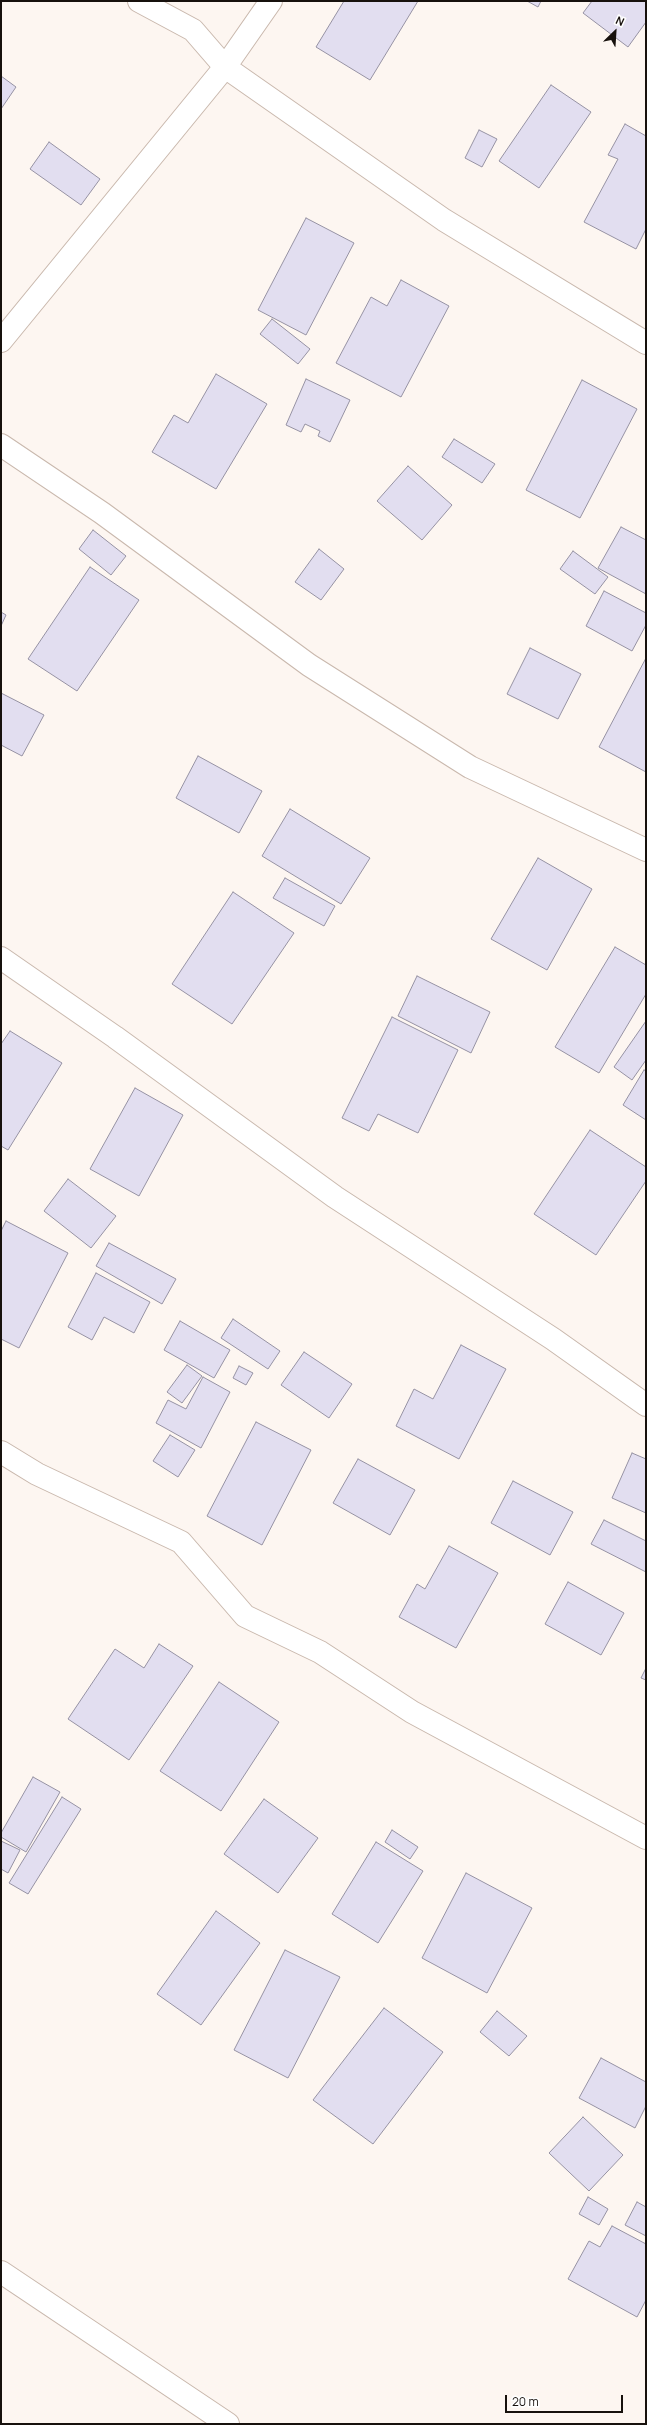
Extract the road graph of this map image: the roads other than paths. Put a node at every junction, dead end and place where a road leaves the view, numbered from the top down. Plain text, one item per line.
1 (139, 1) edge
2 (271, 1) edge
3 (225, 67) junction
4 (1, 341) edge
5 (646, 343) edge
6 (1, 446) edge
7 (646, 850) edge
8 (1, 958) edge
9 (646, 1405) edge
10 (1, 1452) edge
11 (646, 1838) edge
12 (1, 2272) edge
13 (228, 2424) edge

1 - 3 street
2 - 3 street
3 - 4 street
3 - 5 street
6 - 7 street
8 - 9 street
10 - 11 street
12 - 13 street

